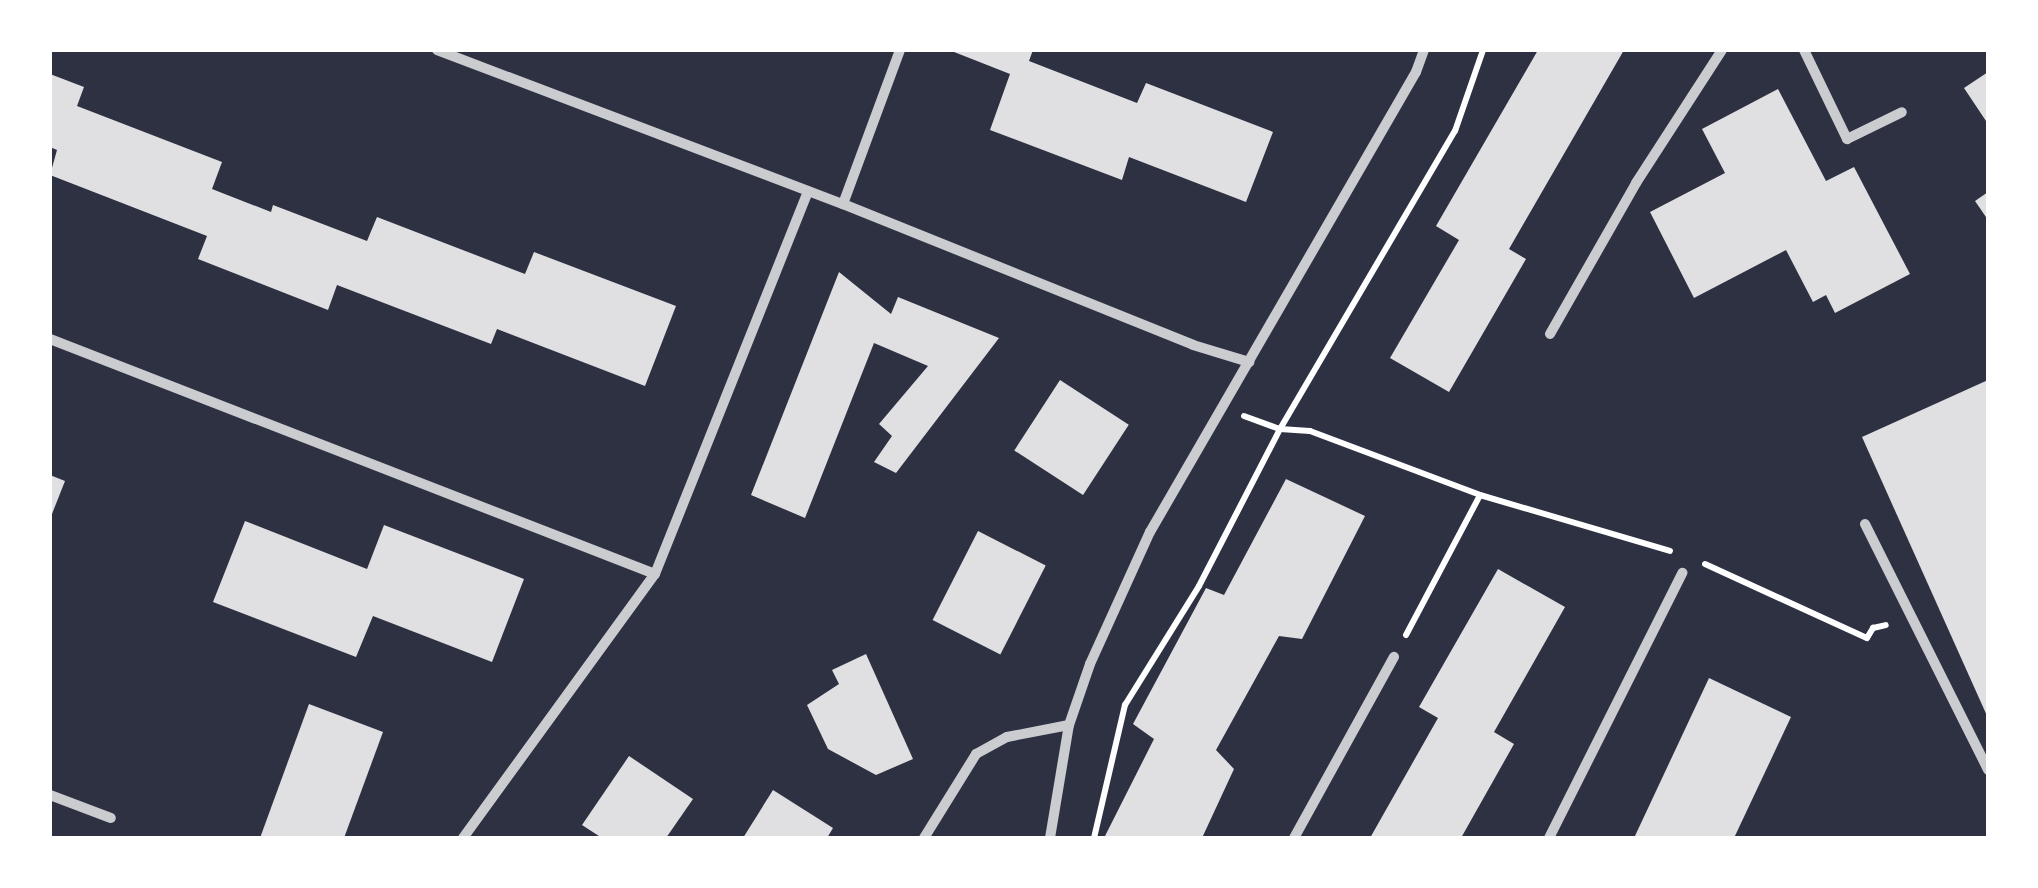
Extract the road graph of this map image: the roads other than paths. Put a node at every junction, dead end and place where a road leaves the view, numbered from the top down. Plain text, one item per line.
1 (437, 50) edge
2 (900, 50) edge
3 (1424, 50) edge
4 (1722, 50) edge
5 (1804, 50) edge
6 (1902, 112) dead end
7 (808, 192) junction
8 (843, 204) junction
9 (1550, 334) dead end
10 (50, 340) edge
11 (1249, 362) junction
12 (1865, 524) dead end
13 (655, 574) junction
14 (1682, 574) dead end
15 (1394, 657) road end
16 (1069, 725) junction
17 (1988, 770) edge
18 (50, 795) edge
19 (111, 818) dead end
20 (463, 838) edge
21 (924, 838) edge
22 (1050, 838) edge
23 (1294, 838) edge
24 (1548, 838) edge

1 - 7 street
2 - 8 street
3 - 11 street
4 - 9 street
5 - 6 street
7 - 8 street
7 - 13 street
8 - 11 street
10 - 13 street
11 - 16 street
12 - 17 street
13 - 20 street
14 - 24 street
15 - 23 street
16 - 21 street
16 - 22 street
18 - 19 street

